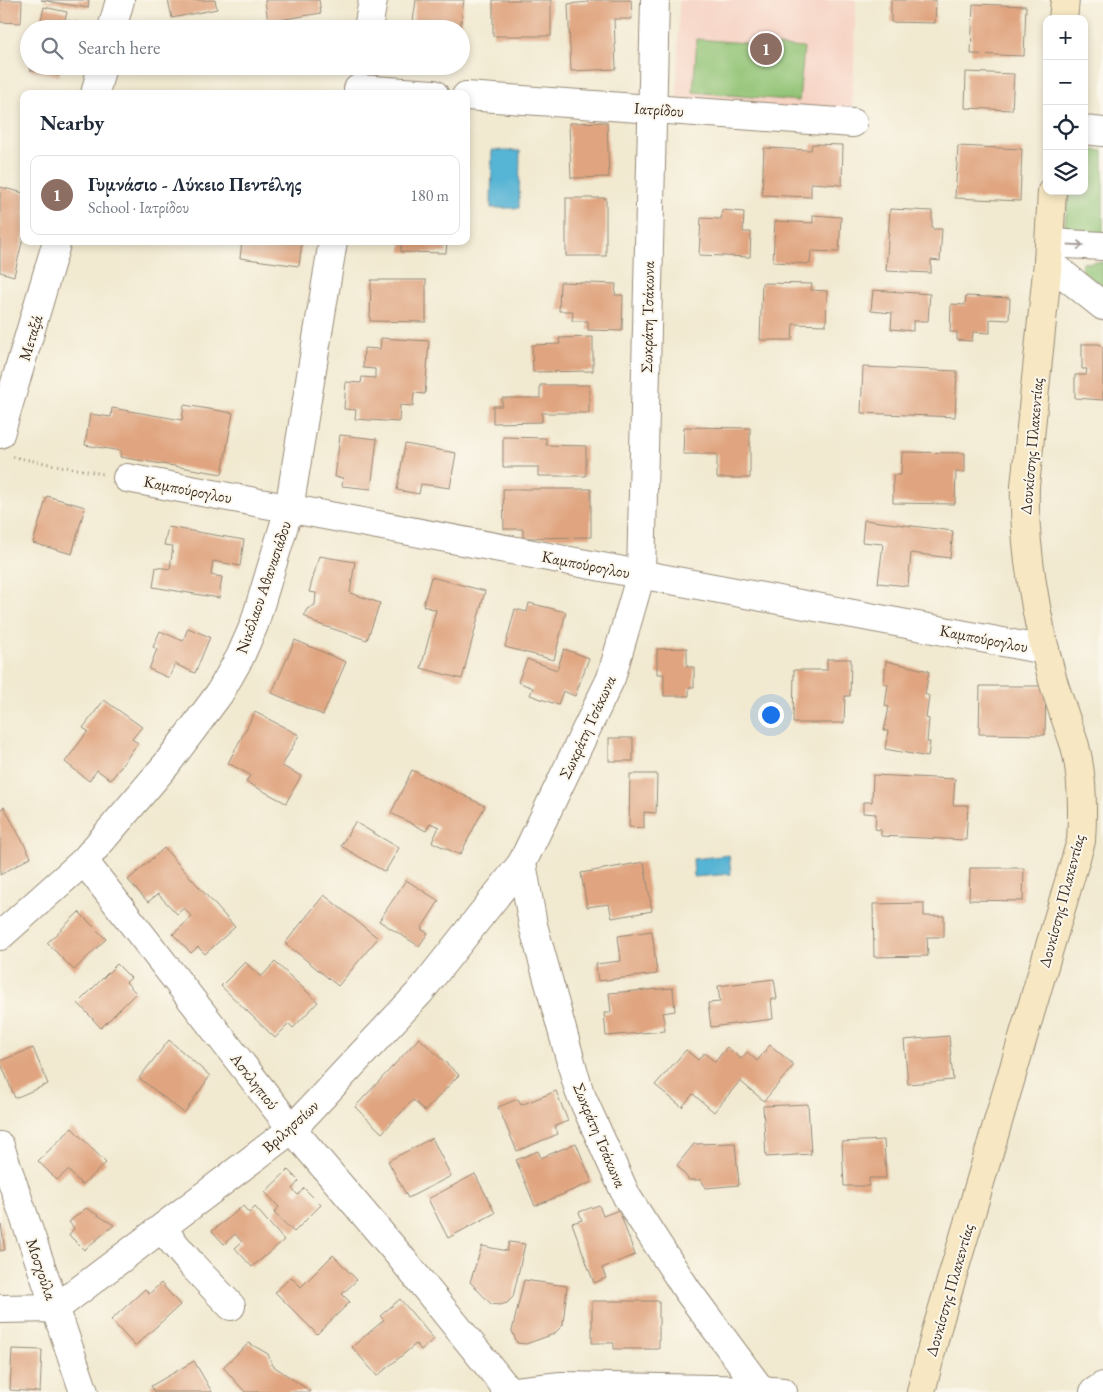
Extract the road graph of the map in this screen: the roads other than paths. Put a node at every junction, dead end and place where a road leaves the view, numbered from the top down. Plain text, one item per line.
1 (120, 0) edge
2 (373, 0) edge
3 (655, 0) edge
4 (1065, 0) edge
5 (1063, 15) edge
6 (114, 20) edge
7 (370, 20) edge
8 (100, 75) edge
9 (359, 83) edge
10 (96, 90) edge
11 (407, 90) edge
12 (470, 96) edge
13 (652, 109) junction
14 (853, 123) dead end
15 (1088, 130) edge
16 (1103, 132) edge
17 (1052, 195) edge
18 (56, 245) edge
19 (332, 245) edge
20 (1103, 246) edge
21 (1049, 253) junction
22 (1103, 306) edge
23 (5, 445) edge
24 (127, 478) road end
25 (289, 508) junction
26 (641, 574) junction
27 (1045, 650) junction
28 (84, 860) junction
29 (522, 863) junction
30 (0, 936) edge
31 (292, 1128) junction
32 (0, 1146) edge
33 (162, 1230) junction
34 (231, 1306) dead end
35 (56, 1308) junction
36 (0, 1309) edge
37 (1103, 1386) edge
38 (506, 1391) edge
39 (772, 1391) edge
40 (84, 1392) edge
41 (921, 1392) edge
42 (1094, 1392) edge

1 - 6 street
2 - 7 street
3 - 13 street, Σωκράτη Τσάκωνα
4 - 5 main road
8 - 10 street
9 - 11 street
12 - 13 street, Ιατρίδου
13 - 14 street, Ιατρίδου
13 - 26 street, Σωκράτη Τσάκωνα
15 - 16 street
17 - 21 main road, Δουκίσσης Πλακεντίας
18 - 23 street, Μεταξά
19 - 25 street, Νικόλαου Αθανασιάδου
21 -> 20 street
21 - 22 street
21 - 27 main road, Δουκίσσης Πλακεντίας
24 - 25 street, Καμπούρογλου
25 - 26 street, Καμπούρογλου
25 - 28 street, Νικόλαου Αθανασιάδου
26 - 27 street, Καμπούρογλου
26 - 29 street, Σωκράτη Τσάκωνα
27 - 41 main road, Δουκίσσης Πλακεντίας
28 - 30 street, Νικόλαου Αθανασιάδου
28 - 31 street, Ασκληπιού
29 - 31 street, Βριλησσίων
29 - 39 street, Σωκράτη Τσάκωνα
31 - 33 street, Βριλησσίων
31 - 38 street, Ασκληπιού
32 - 35 street, Μοσχούλα
33 - 34 street
33 - 35 street, Βριλησσίων
35 - 36 street
35 - 40 street, Μοσχούλα
37 - 42 street
38 - 39 street

